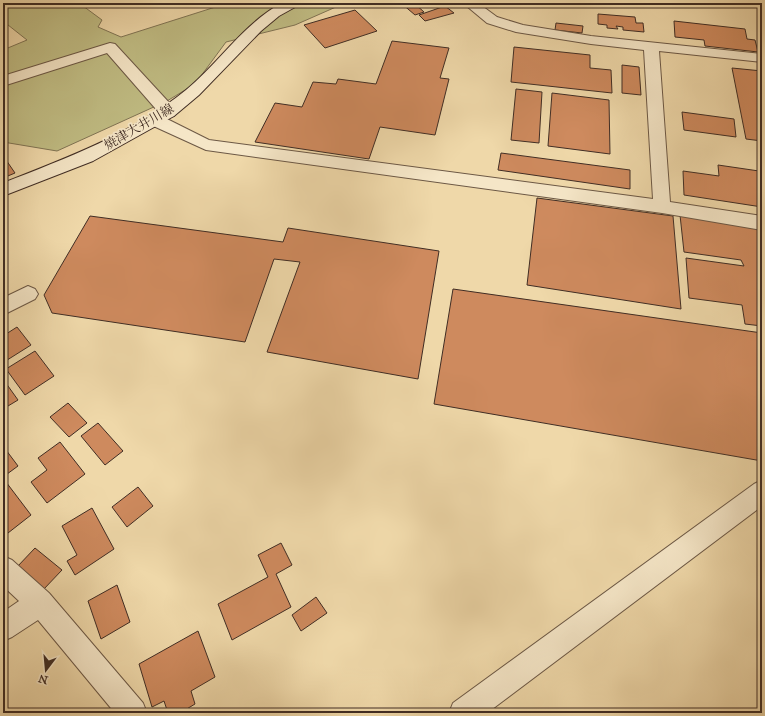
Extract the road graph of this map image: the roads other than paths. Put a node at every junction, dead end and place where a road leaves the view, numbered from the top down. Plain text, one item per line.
1 (292, 3) edge
2 (470, 3) edge
3 (651, 46) junction
4 (762, 58) edge
5 (3, 81) edge
6 (162, 116) junction
7 (3, 190) edge
8 (662, 207) junction
9 (762, 223) edge
10 (28, 294) dead end
11 (3, 308) edge
12 (762, 492) edge
13 (3, 569) edge
14 (40, 602) junction
15 (3, 628) edge
16 (133, 713) edge
17 (463, 713) edge

1 - 6 main road, 焼津大井川線
2 - 3 street
3 - 4 street
3 - 8 street
5 - 6 street
6 - 7 main road, 焼津大井川線
6 - 8 street
8 - 9 street
10 - 11 street
12 - 17 street
13 - 14 street
14 - 15 street
14 - 16 street

